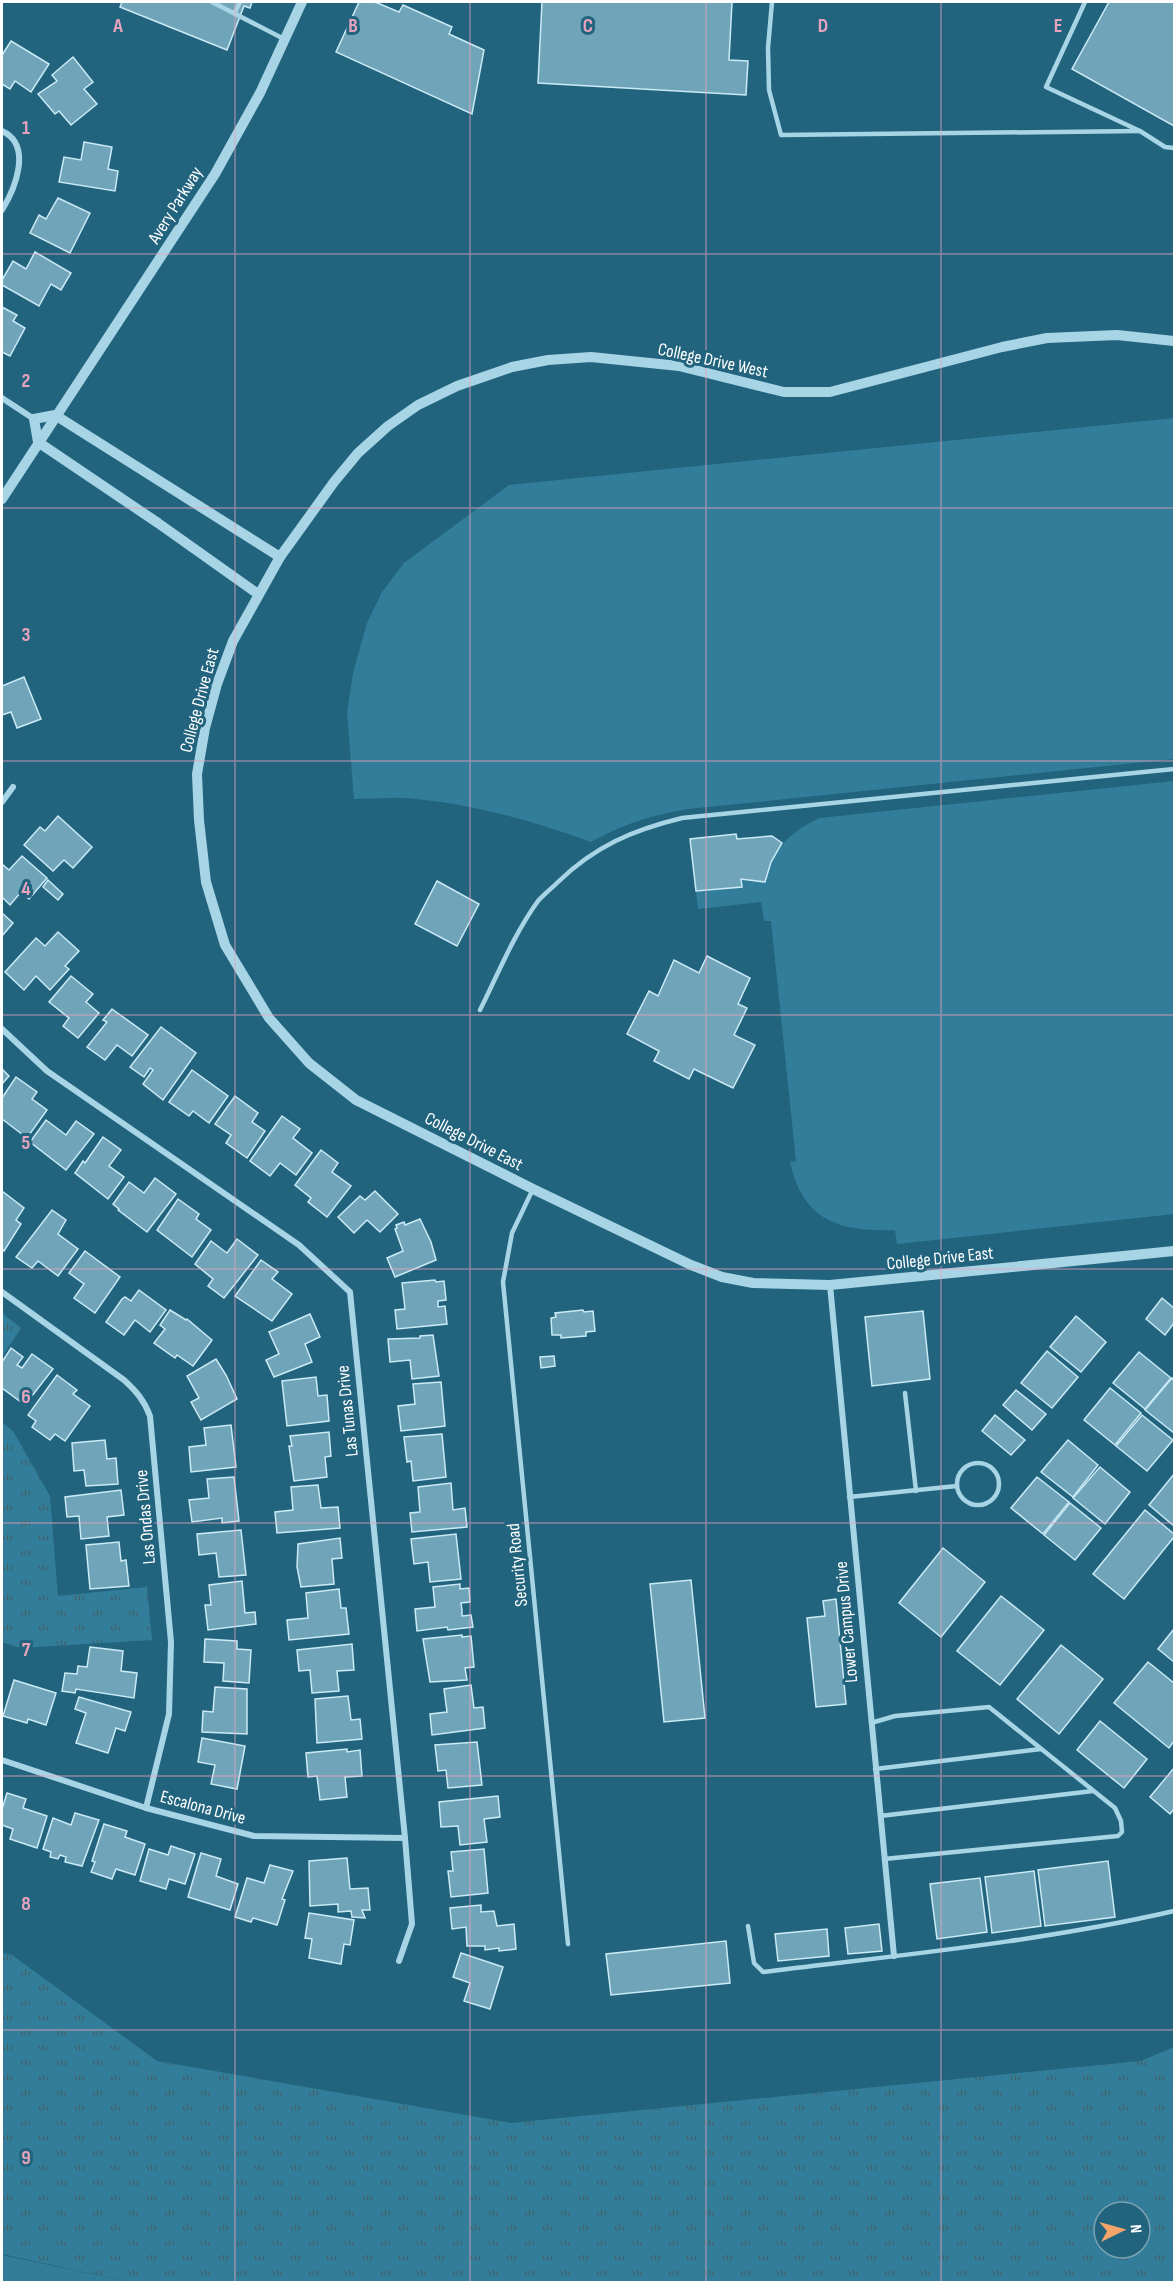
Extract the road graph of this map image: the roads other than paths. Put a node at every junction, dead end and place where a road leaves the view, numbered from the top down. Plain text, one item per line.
1 (212, 2) edge
2 (240, 2) edge
3 (302, 2) edge
4 (772, 2) edge
5 (1085, 2) edge
6 (235, 12) junction
7 (285, 40) junction
8 (2, 131) edge
9 (1140, 131) junction
10 (1174, 148) edge
11 (2, 210) edge
12 (1174, 341) edge
13 (2, 398) edge
14 (55, 415) junction
15 (34, 419) junction
16 (38, 442) junction
17 (2, 499) edge
18 (280, 557) junction
19 (258, 594) junction
20 (1174, 769) edge
21 (13, 787) dead end
22 (2, 802) edge
23 (480, 1010) dead end
24 (2, 1029) edge
25 (533, 1189) junction
26 (1174, 1251) edge
27 (830, 1285) junction
28 (2, 1292) edge
29 (905, 1393) dead end
30 (957, 1486) junction
31 (916, 1491) junction
32 (849, 1497) junction
33 (871, 1723) junction
34 (1041, 1749) junction
35 (2, 1760) edge
36 (875, 1768) junction
37 (1093, 1791) junction
38 (146, 1808) junction
39 (880, 1816) junction
40 (405, 1838) junction
41 (884, 1858) junction
42 (1174, 1911) edge
43 (748, 1926) dead end
44 (568, 1944) dead end
45 (894, 1956) junction
46 (399, 1960) dead end

1 - 6 lane
2 - 6 lane
3 - 7 street, Avery Parkway
4 - 9 lane
5 - 9 lane
6 - 7 lane
7 - 14 street, Avery Parkway
8 - 11 street
9 - 10 lane
12 - 18 street, College Drive West
13 - 15 street
14 - 15 street
14 - 16 street, Avery Parkway
14 - 18 street
15 - 16 street
16 - 17 street, Avery Parkway
16 - 19 street
18 - 19 street, College Drive East
19 - 25 street, College Drive East
20 - 23 lane
21 - 22 street
24 - 40 street, Las Tunas Drive
25 - 27 street, College Drive East
25 - 44 lane, Security Road
26 - 27 street, College Drive East
27 - 32 street, Lower Campus Drive
28 - 38 street, Las Ondas Drive
29 - 31 lane
30 - 30 lane
30 - 31 lane
31 - 32 lane
32 - 33 street, Lower Campus Drive
33 - 34 lane
33 - 36 street, Lower Campus Drive
34 - 36 lane
34 - 37 lane
35 - 38 street, Escalona Drive
36 - 39 street, Lower Campus Drive
37 - 39 lane
37 - 41 lane
38 - 40 street, Escalona Drive
39 - 41 street, Lower Campus Drive
40 - 46 street, Las Tunas Drive
41 - 45 street, Lower Campus Drive
42 - 45 lane
43 - 45 lane

